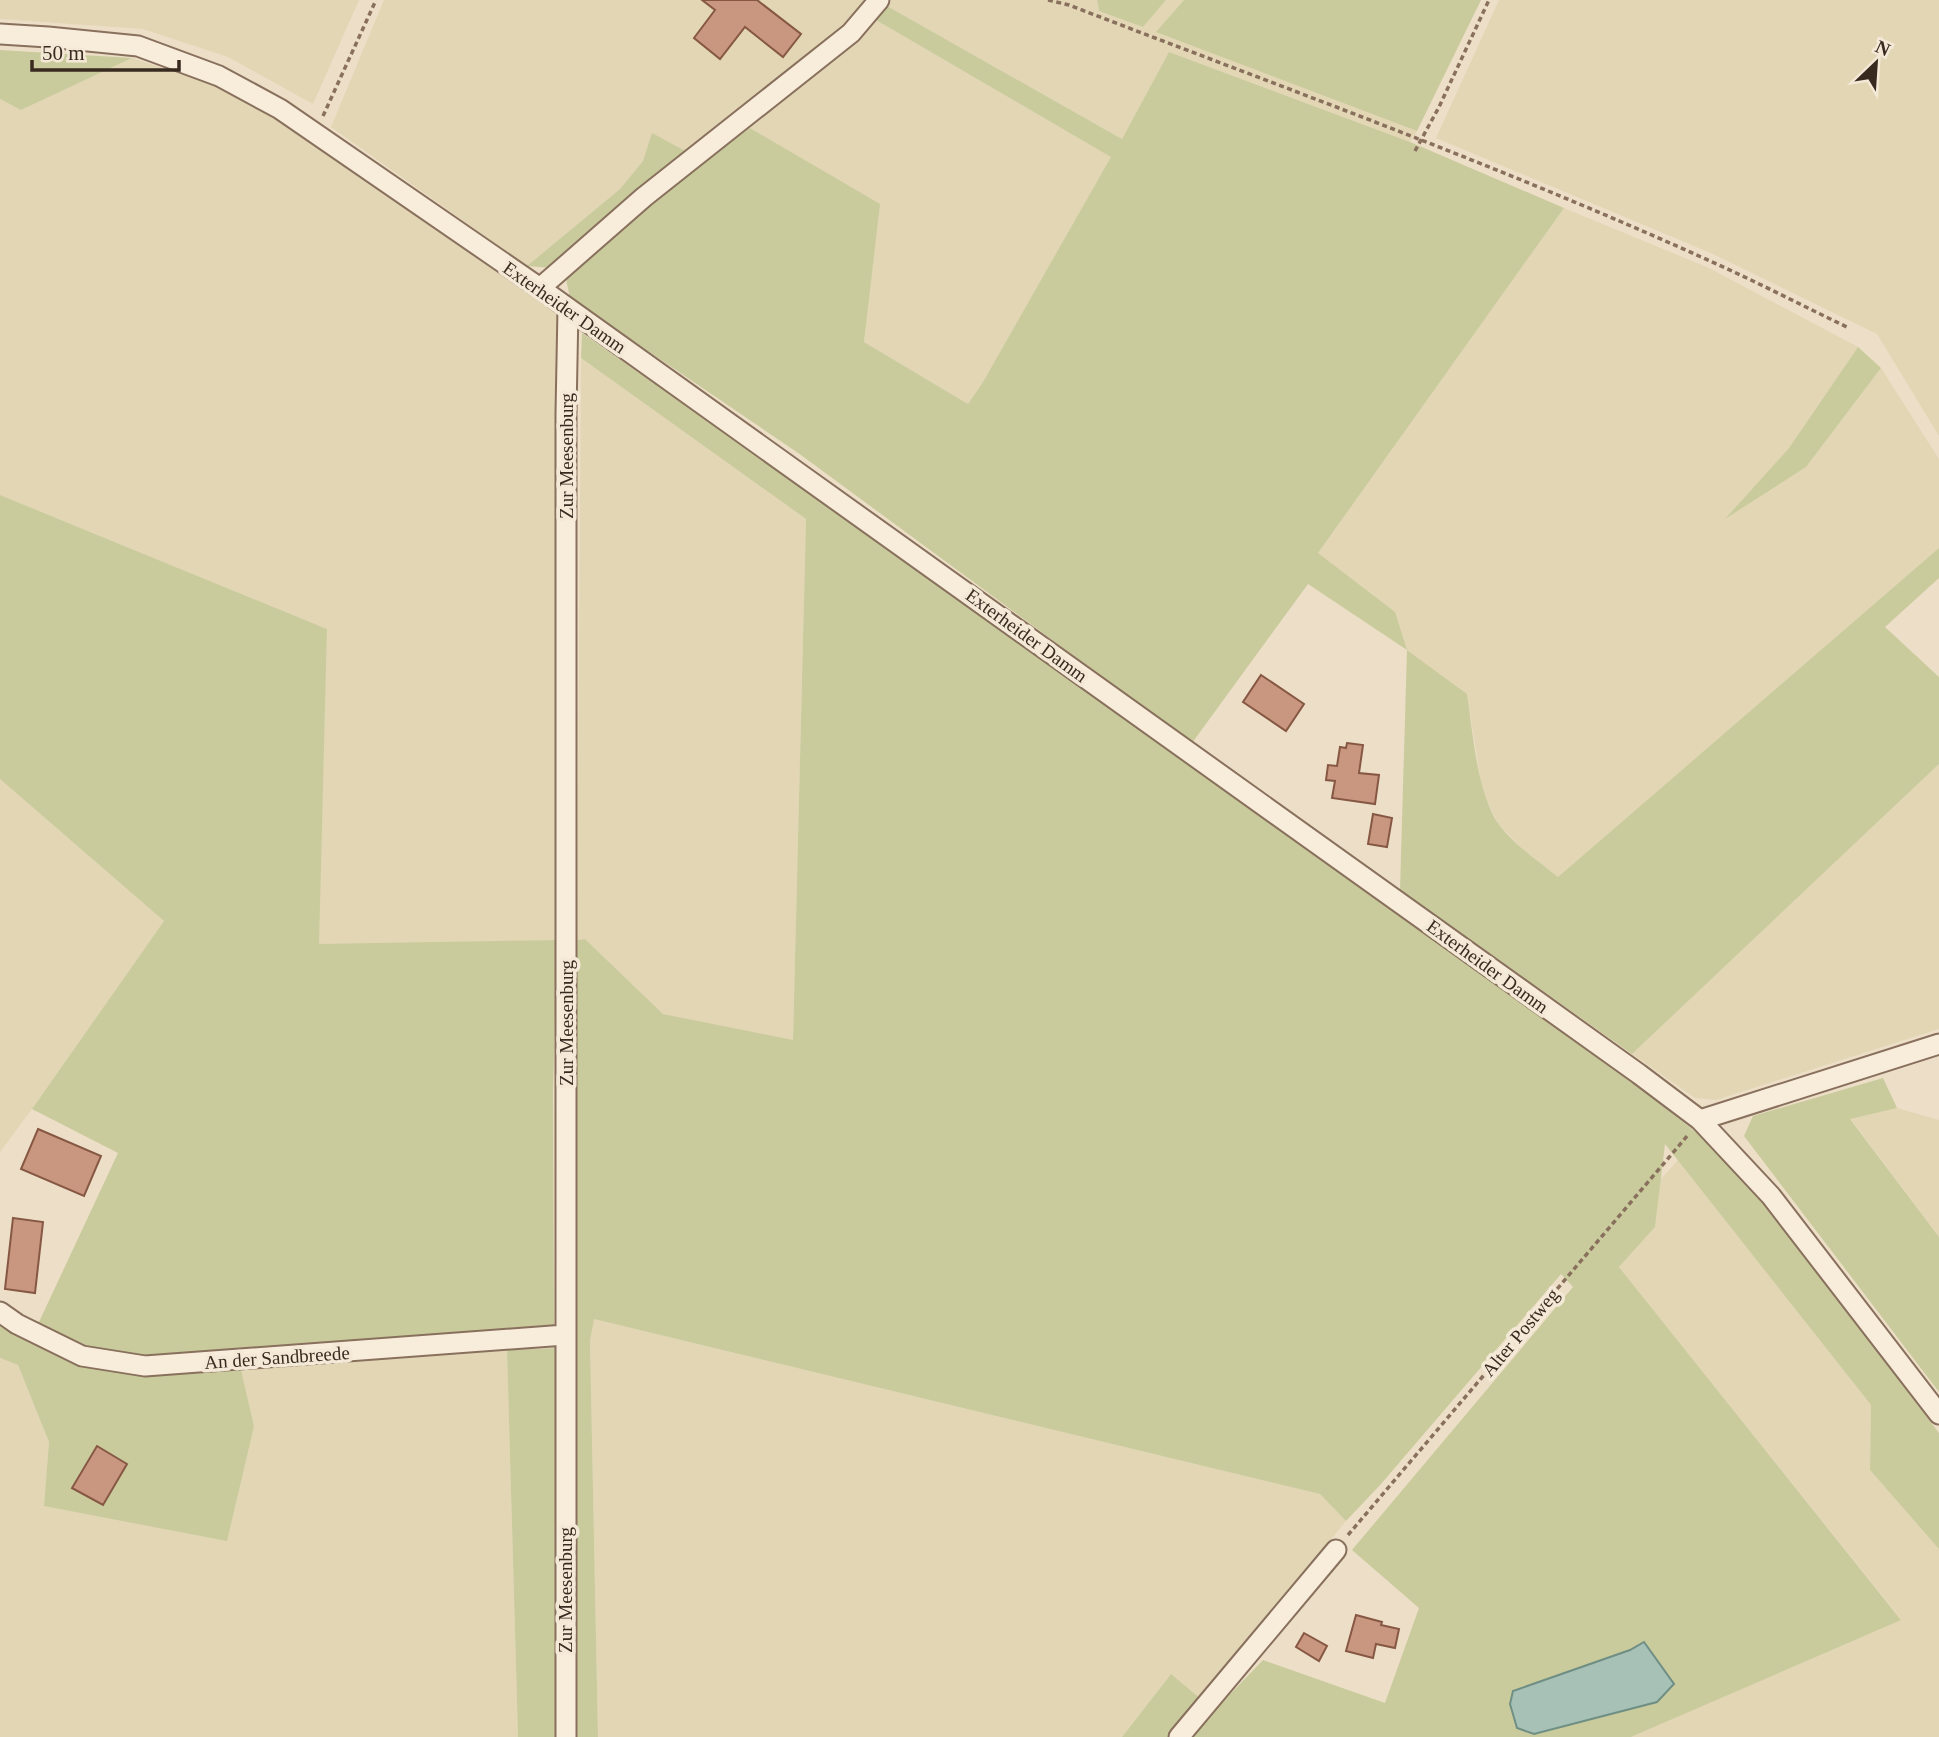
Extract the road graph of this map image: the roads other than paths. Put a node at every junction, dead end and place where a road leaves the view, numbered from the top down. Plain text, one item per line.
1 (879, 0) edge
2 (0, 34) edge
3 (540, 288) junction
4 (568, 308) junction
5 (1939, 1044) edge
6 (1700, 1120) junction
7 (0, 1312) edge
8 (565, 1335) junction
9 (1939, 1414) edge
10 (1336, 1550) road end
11 (566, 1737) edge
12 (1179, 1737) edge

1 - 3 street
2 - 3 street, Exterheider Damm
3 - 4 street, Exterheider Damm
4 - 6 street, Exterheider Damm
4 - 8 street, Zur Meesenburg
5 - 6 street
6 - 9 street, Exterheider Damm
7 - 8 street, An der Sandbreede
8 - 11 street, Zur Meesenburg
10 - 12 street

